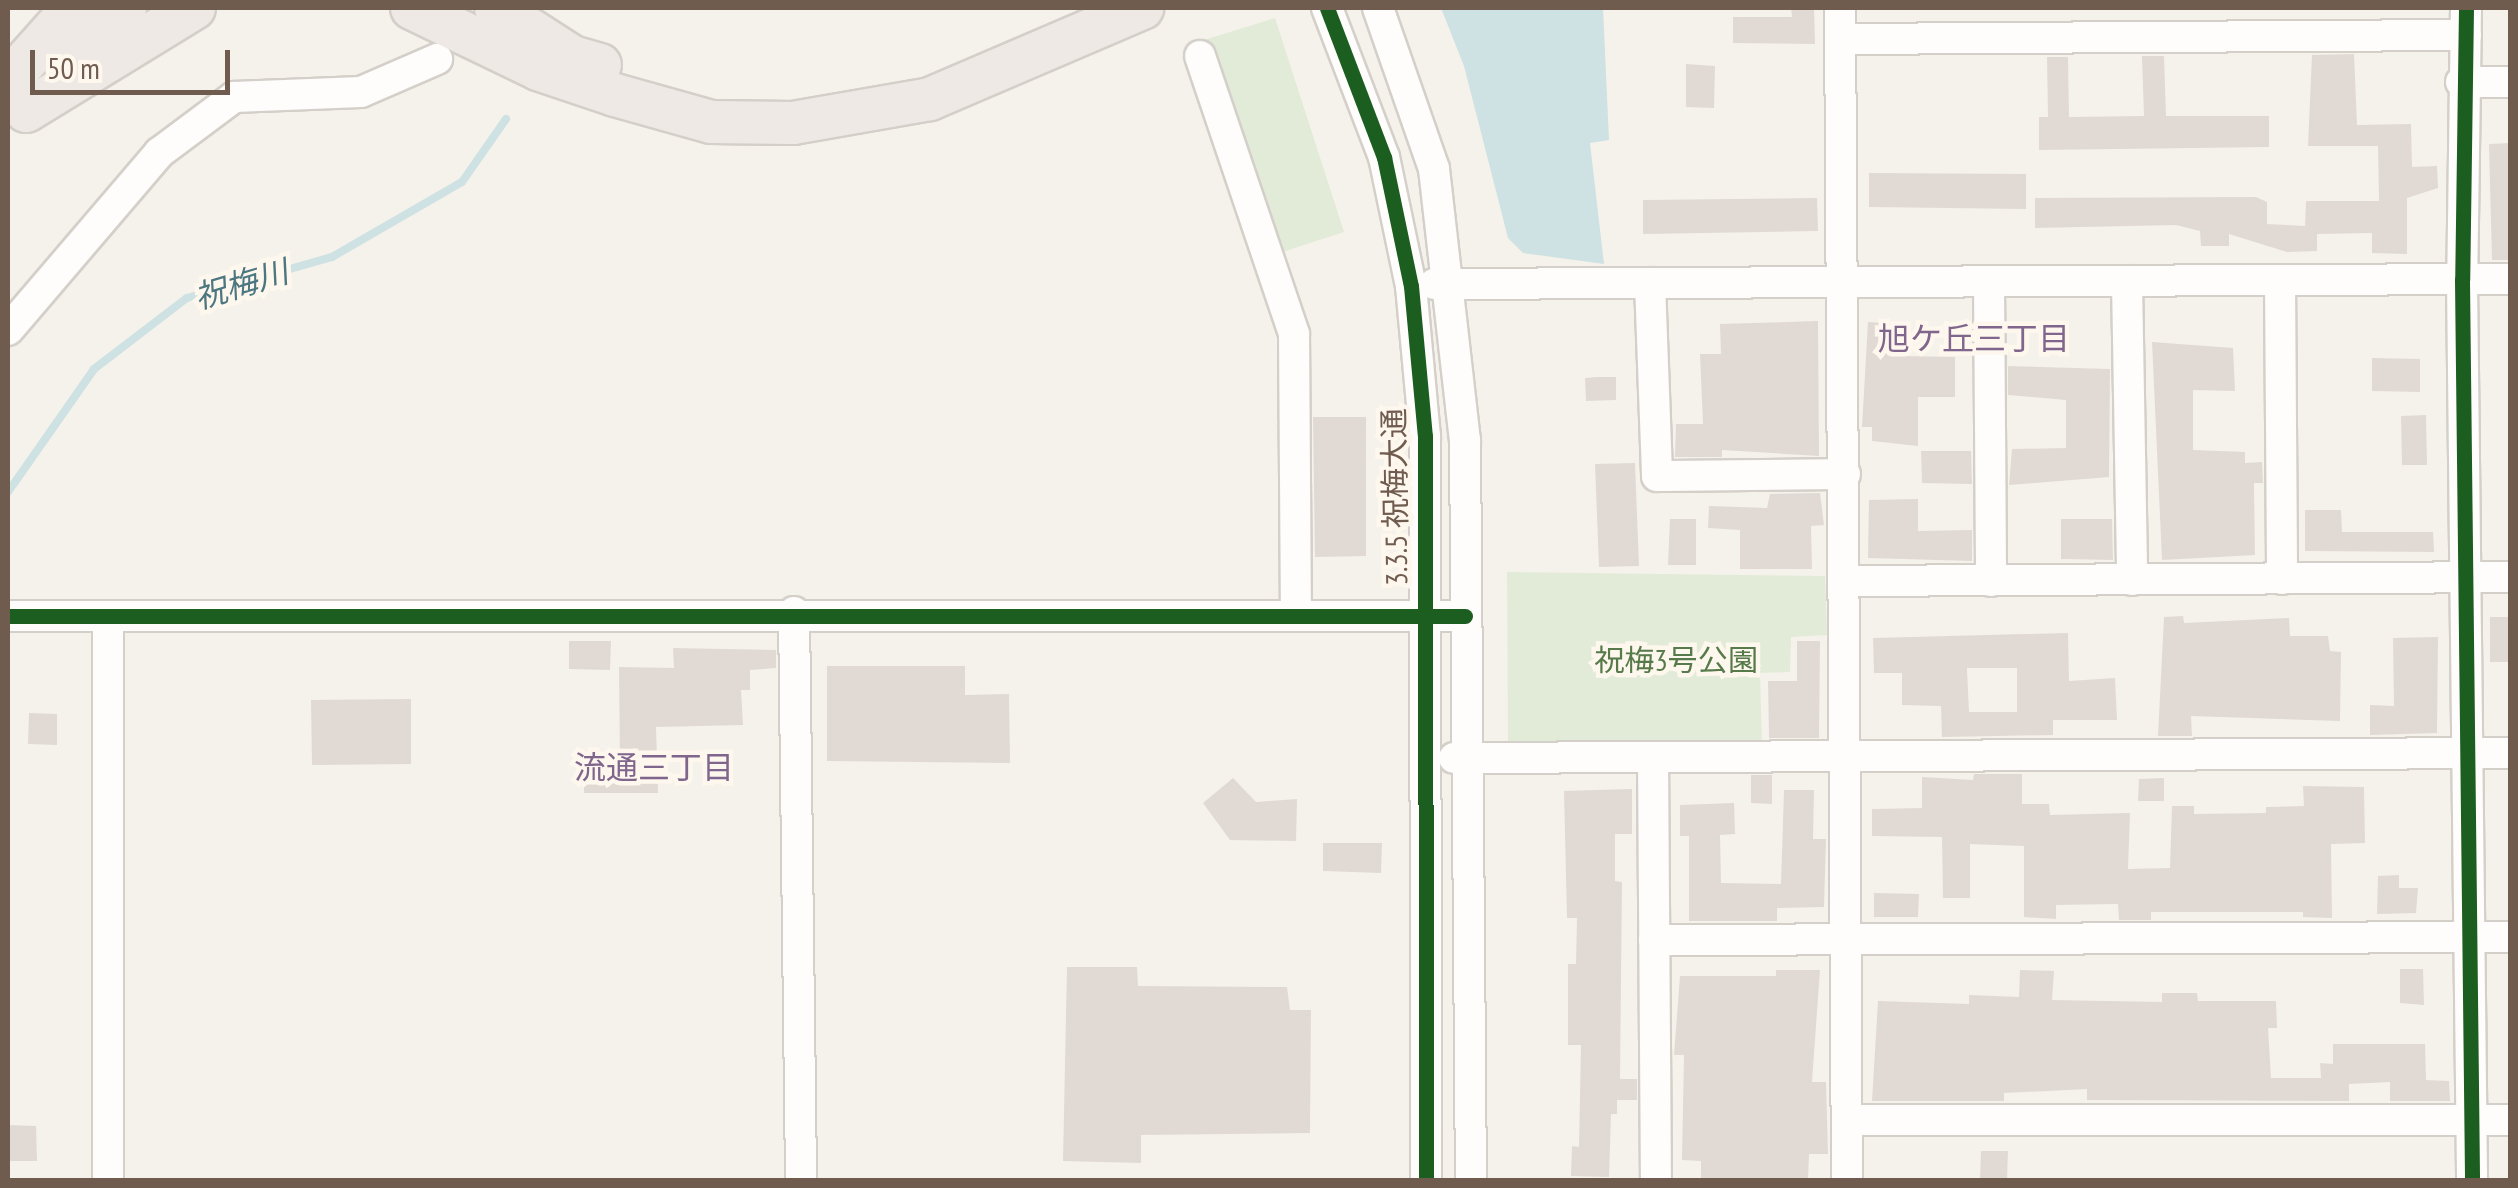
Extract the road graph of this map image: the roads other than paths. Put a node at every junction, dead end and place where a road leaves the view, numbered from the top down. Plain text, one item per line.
1 (73, 8) edge
2 (125, 8) edge
3 (194, 8) edge
4 (412, 8) edge
5 (496, 8) edge
6 (1081, 8) edge
7 (1142, 8) edge
8 (1326, 8) edge
9 (1378, 8) edge
10 (1840, 8) edge
11 (2466, 21) edge
12 (1842, 39) junction
13 (1200, 56) dead end
14 (437, 59) dead end
15 (2462, 82) junction
16 (2510, 82) edge
17 (14, 109) edge
18 (2510, 279) edge
19 (2127, 280) junction
20 (2280, 280) junction
21 (2462, 280) junction
22 (1846, 282) junction
23 (1988, 282) junction
24 (1450, 283) junction
25 (1650, 283) junction
26 (1411, 286) junction
27 (8, 330) edge
28 (1845, 474) junction
29 (2510, 577) edge
30 (2465, 578) junction
31 (2282, 579) junction
32 (1991, 580) junction
33 (2132, 580) junction
34 (1845, 582) junction
35 (794, 612) junction
36 (1296, 615) junction
37 (8, 616) edge
38 (1423, 616) junction
39 (1465, 616) junction
40 (108, 617) junction
41 (2467, 753) junction
42 (2510, 753) edge
43 (1846, 756) junction
44 (1653, 757) junction
45 (1426, 758) junction
46 (1470, 758) junction
47 (2469, 937) junction
48 (2510, 937) edge
49 (1846, 939) junction
50 (1654, 940) junction
51 (1847, 1120) junction
52 (2510, 1120) edge
53 (2471, 1121) junction
54 (108, 1180) edge
55 (801, 1180) edge
56 (1426, 1180) edge
57 (1471, 1180) edge
58 (1656, 1180) edge
59 (1847, 1180) edge
60 (2472, 1180) edge

1 - 17 highway
2 - 17 highway
3 - 17 highway
4 - 7 highway
5 - 6 highway
8 - 26 street, 3.3.5 祝梅大通
9 - 24 street
10 - 12 street
11 - 12 street
11 - 15 street
12 - 22 street
13 - 36 street
14 - 27 street
15 - 16 street
15 - 21 street
18 - 21 street
19 - 20 street
19 - 23 street
19 - 33 street
20 - 21 street
20 - 31 street
21 - 30 street
22 - 23 street
22 - 25 street
22 - 28 street
23 - 32 street
24 - 25 street
24 - 26 street
24 - 39 street
25 - 28 street
26 - 38 street, 3.3.5 祝梅大通
28 - 34 street
29 - 30 street
30 - 31 street
30 - 41 street
31 - 33 street
32 - 33 street
32 - 34 street
34 - 43 street
35 - 36 street
35 - 40 street
35 - 55 street
36 - 38 street
37 - 40 street
38 - 39 street
38 - 45 street, 3.3.5 祝梅大通
39 - 46 street
40 - 54 street
41 - 42 street
41 - 43 street
41 - 47 street
43 - 44 street
43 - 49 street
44 - 46 street
44 - 50 street
45 - 46 street
45 - 56 street, 3.3.5 祝梅大通
46 - 57 street
47 - 48 street
47 - 49 street
47 - 53 street
49 - 50 street
49 - 51 street
50 - 58 street
51 - 53 street
51 - 59 street
52 - 53 street
53 - 60 street

